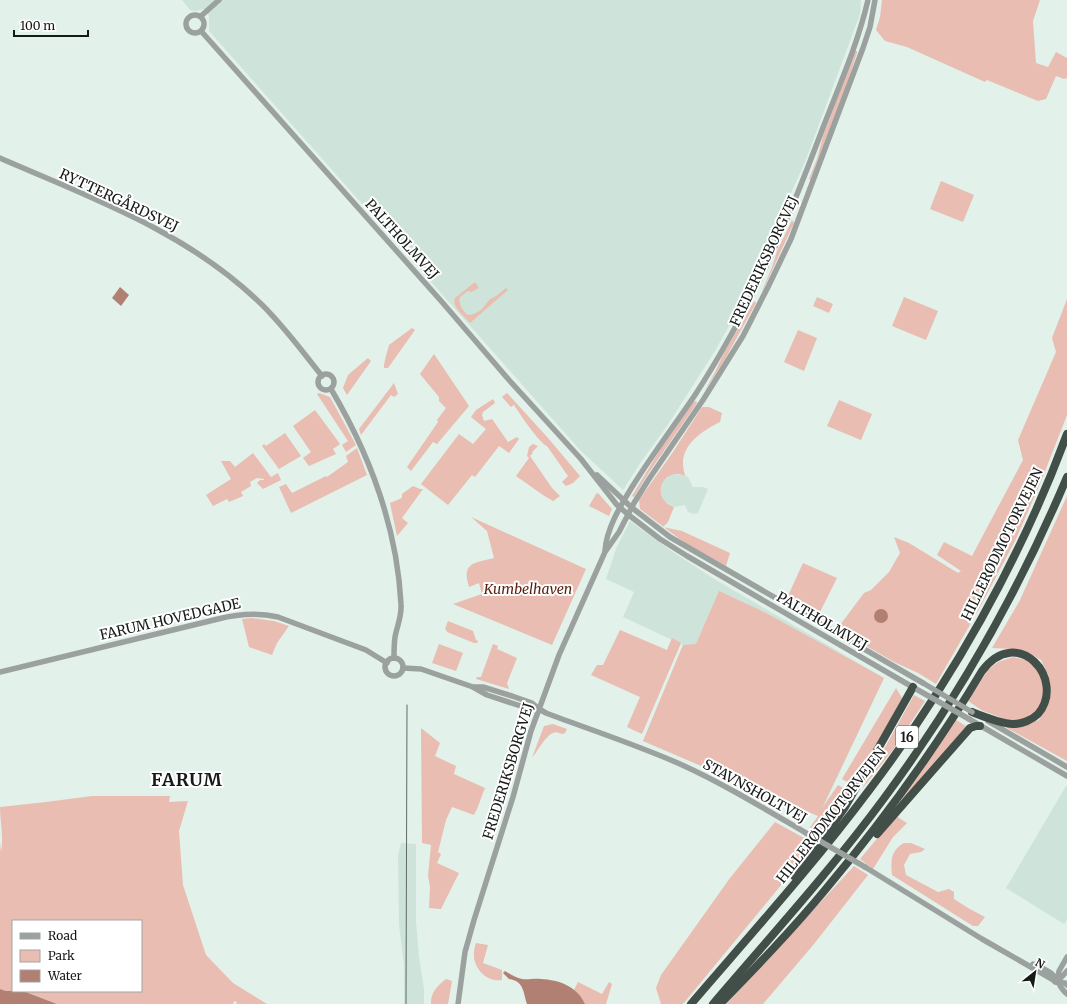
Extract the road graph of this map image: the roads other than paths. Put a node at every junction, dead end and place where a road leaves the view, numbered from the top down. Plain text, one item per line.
1 (219, 0) edge
2 (868, 0) edge
3 (875, 0) edge
4 (201, 16) junction
5 (201, 31) junction
6 (0, 158) edge
7 (322, 376) junction
8 (331, 389) junction
9 (1067, 434) edge
10 (584, 462) junction
11 (1067, 477) edge
12 (624, 501) junction
13 (620, 508) junction
14 (631, 508) junction
15 (628, 514) junction
16 (604, 552) junction
17 (394, 658) junction
18 (387, 663) junction
19 (404, 668) junction
20 (0, 672) edge
21 (918, 685) junction
22 (539, 710) junction
23 (970, 715) junction
24 (980, 726) junction
25 (1067, 767) edge
26 (1067, 776) edge
27 (825, 890) junction
28 (753, 933) junction
29 (1010, 954) junction
30 (1067, 956) edge
31 (1067, 971) edge
32 (1057, 982) junction
33 (1067, 985) edge
34 (1067, 994) edge
35 (458, 1004) edge
36 (691, 1004) edge
37 (712, 1004) edge
38 (720, 1004) edge

1 - 4 street
2 - 12 street, FREDERIKSBORGVEJ
3 - 14 street, FREDERIKSBORGVEJ
4 - 5 street
4 - 5 street
5 - 10 street, PALTHOLMVEJ
6 - 7 street, RYTTERGÅRDSVEJ
7 - 8 street
7 - 8 street
8 - 17 street
9 - 28 highway, HILLERØDMOTORVEJEN / 16
10 - 12 street, PALTHOLMVEJ
10 - 13 street, PALTHOLMVEJ
11 - 37 highway, HILLERØDMOTORVEJEN / 16
12 - 13 street, FREDERIKSBORGVEJ
12 - 14 street, PALTHOLMVEJ
13 - 15 street, PALTHOLMVEJ
13 - 16 street, FREDERIKSBORGVEJ
14 - 15 street, FREDERIKSBORGVEJ
14 - 21 street, PALTHOLMVEJ
15 - 16 street, FREDERIKSBORGVEJ
15 - 21 street, PALTHOLMVEJ
16 - 22 street, FREDERIKSBORGVEJ
17 - 18 street
17 - 19 street
18 - 19 street
18 - 20 street, FARUM HOVEDGADE
19 - 22 street
21 - 23 street, PALTHOLMVEJ, bridge
21 - 28 highway
22 - 29 street, STAVNSHOLTVEJ, bridge
22 - 35 street, FREDERIKSBORGVEJ
23 - 24 street, PALTHOLMVEJ
23 - 25 street, PALTHOLMVEJ
23 - 27 highway
24 - 26 street, PALTHOLMVEJ
24 - 27 highway
27 - 38 highway
28 - 36 highway, HILLERØDMOTORVEJEN / 16
29 - 32 street, STAVNSHOLTVEJ
29 - 32 street, STAVNSHOLTVEJ
30 - 32 street
31 - 32 street
32 - 33 street, STAVNSHOLTVEJ
32 - 34 street, STAVNSHOLTVEJ

